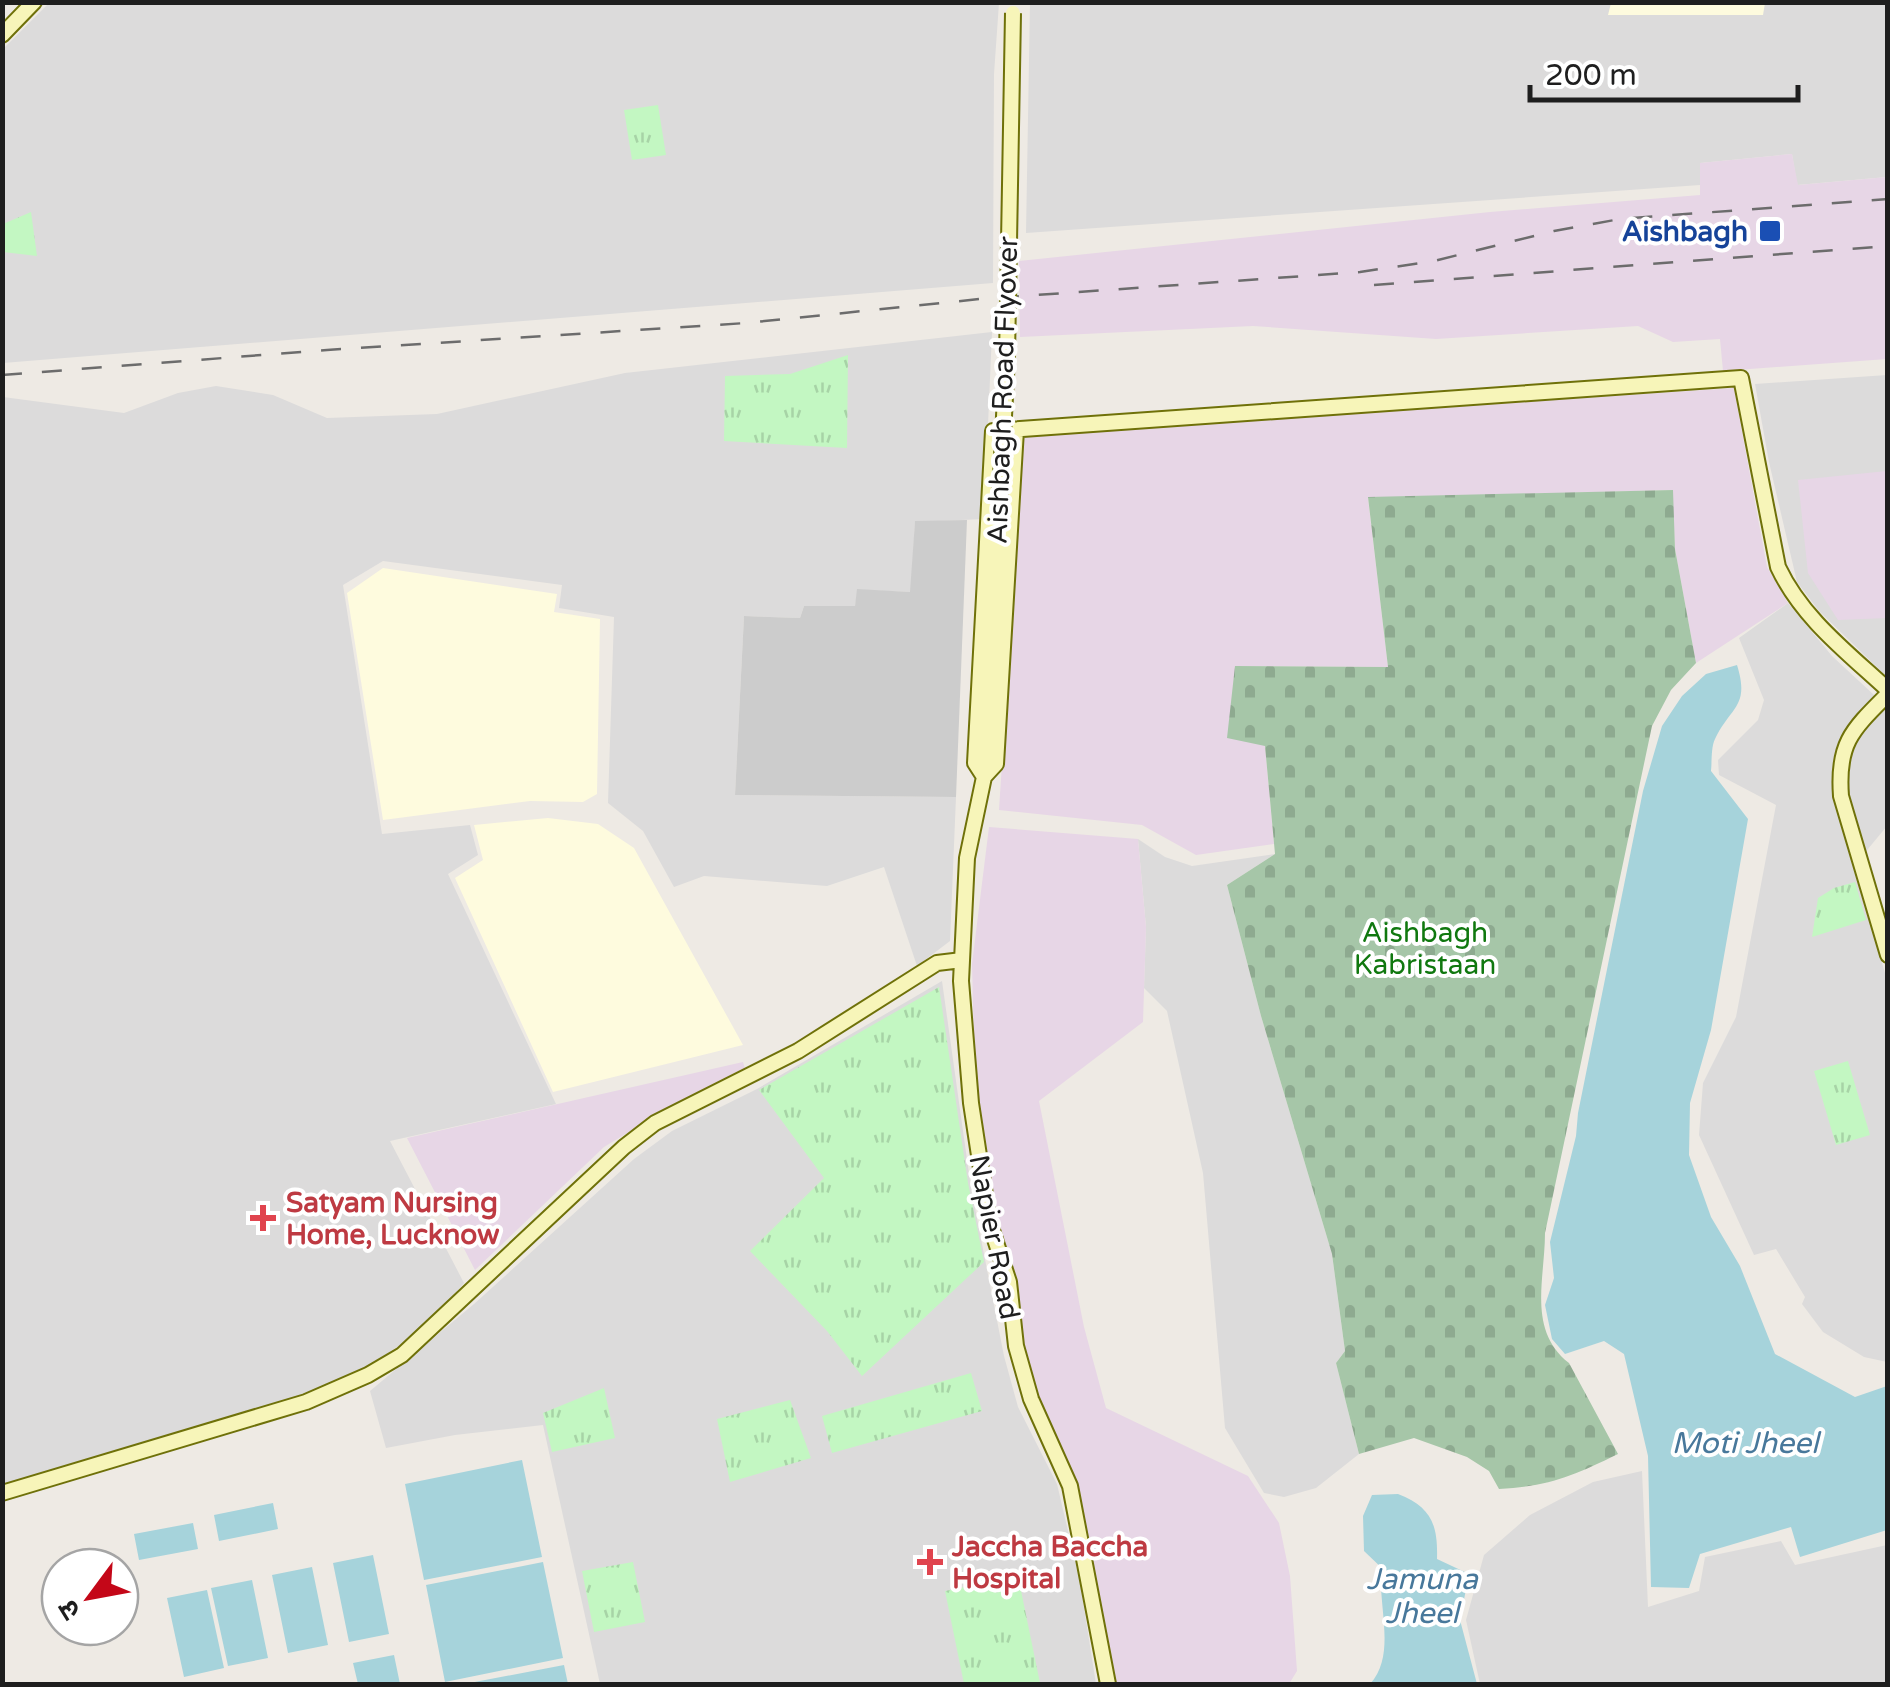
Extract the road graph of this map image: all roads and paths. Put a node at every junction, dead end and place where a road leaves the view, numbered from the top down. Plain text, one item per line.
1 (34, 2) edge
2 (1013, 8) edge
3 (2, 35) edge
4 (1016, 430) junction
5 (1888, 692) edge
6 (984, 777) junction
7 (1888, 955) edge
8 (962, 960) junction
9 (2, 1493) edge
10 (1104, 1684) edge

1 - 3 street
2 - 6 street, Aishbagh Road Flyover, bridge
4 - 5 street
4 - 6 street
4 - 6 street
5 - 7 street
6 - 8 street, Napier Road
8 - 9 street
8 - 10 street, Napier Road

